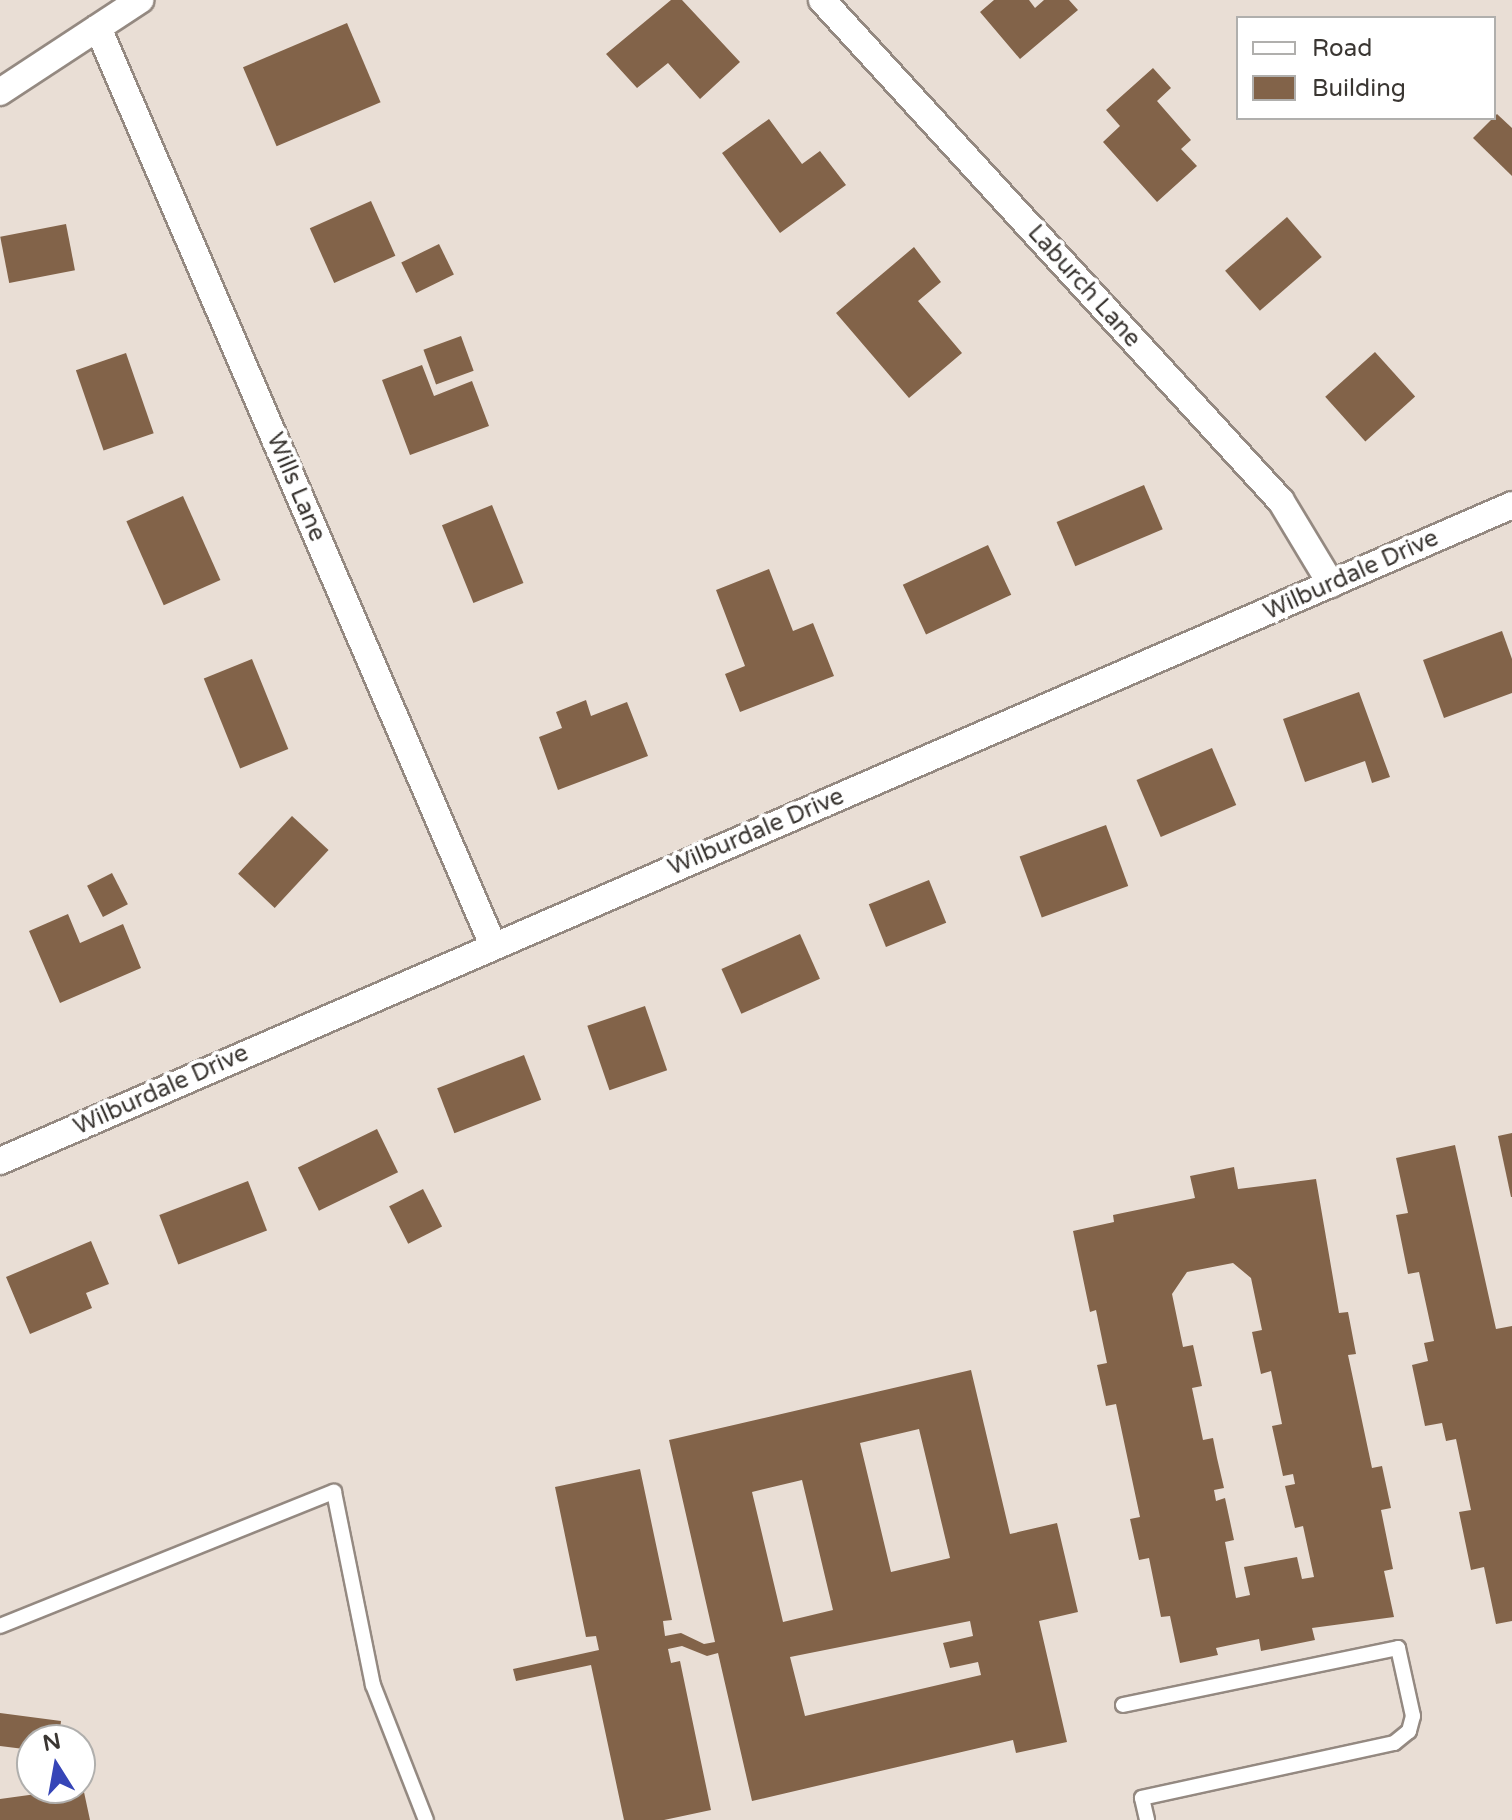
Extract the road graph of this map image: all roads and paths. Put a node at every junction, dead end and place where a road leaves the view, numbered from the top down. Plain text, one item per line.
1 (140, 0) edge
2 (822, 0) edge
3 (98, 28) junction
4 (0, 92) edge
5 (1512, 505) edge
6 (1331, 584) junction
7 (493, 945) junction
8 (0, 1161) edge
9 (0, 1626) edge
10 (1123, 1705) dead end
11 (426, 1820) edge
12 (1147, 1820) edge

1 - 3 street
2 - 6 street, Laburch Lane
3 - 4 street
3 - 7 street, Wills Lane
5 - 6 street, Wilburdale Drive
6 - 7 street, Wilburdale Drive
7 - 8 street, Wilburdale Drive
9 - 11 lane
10 - 12 lane

